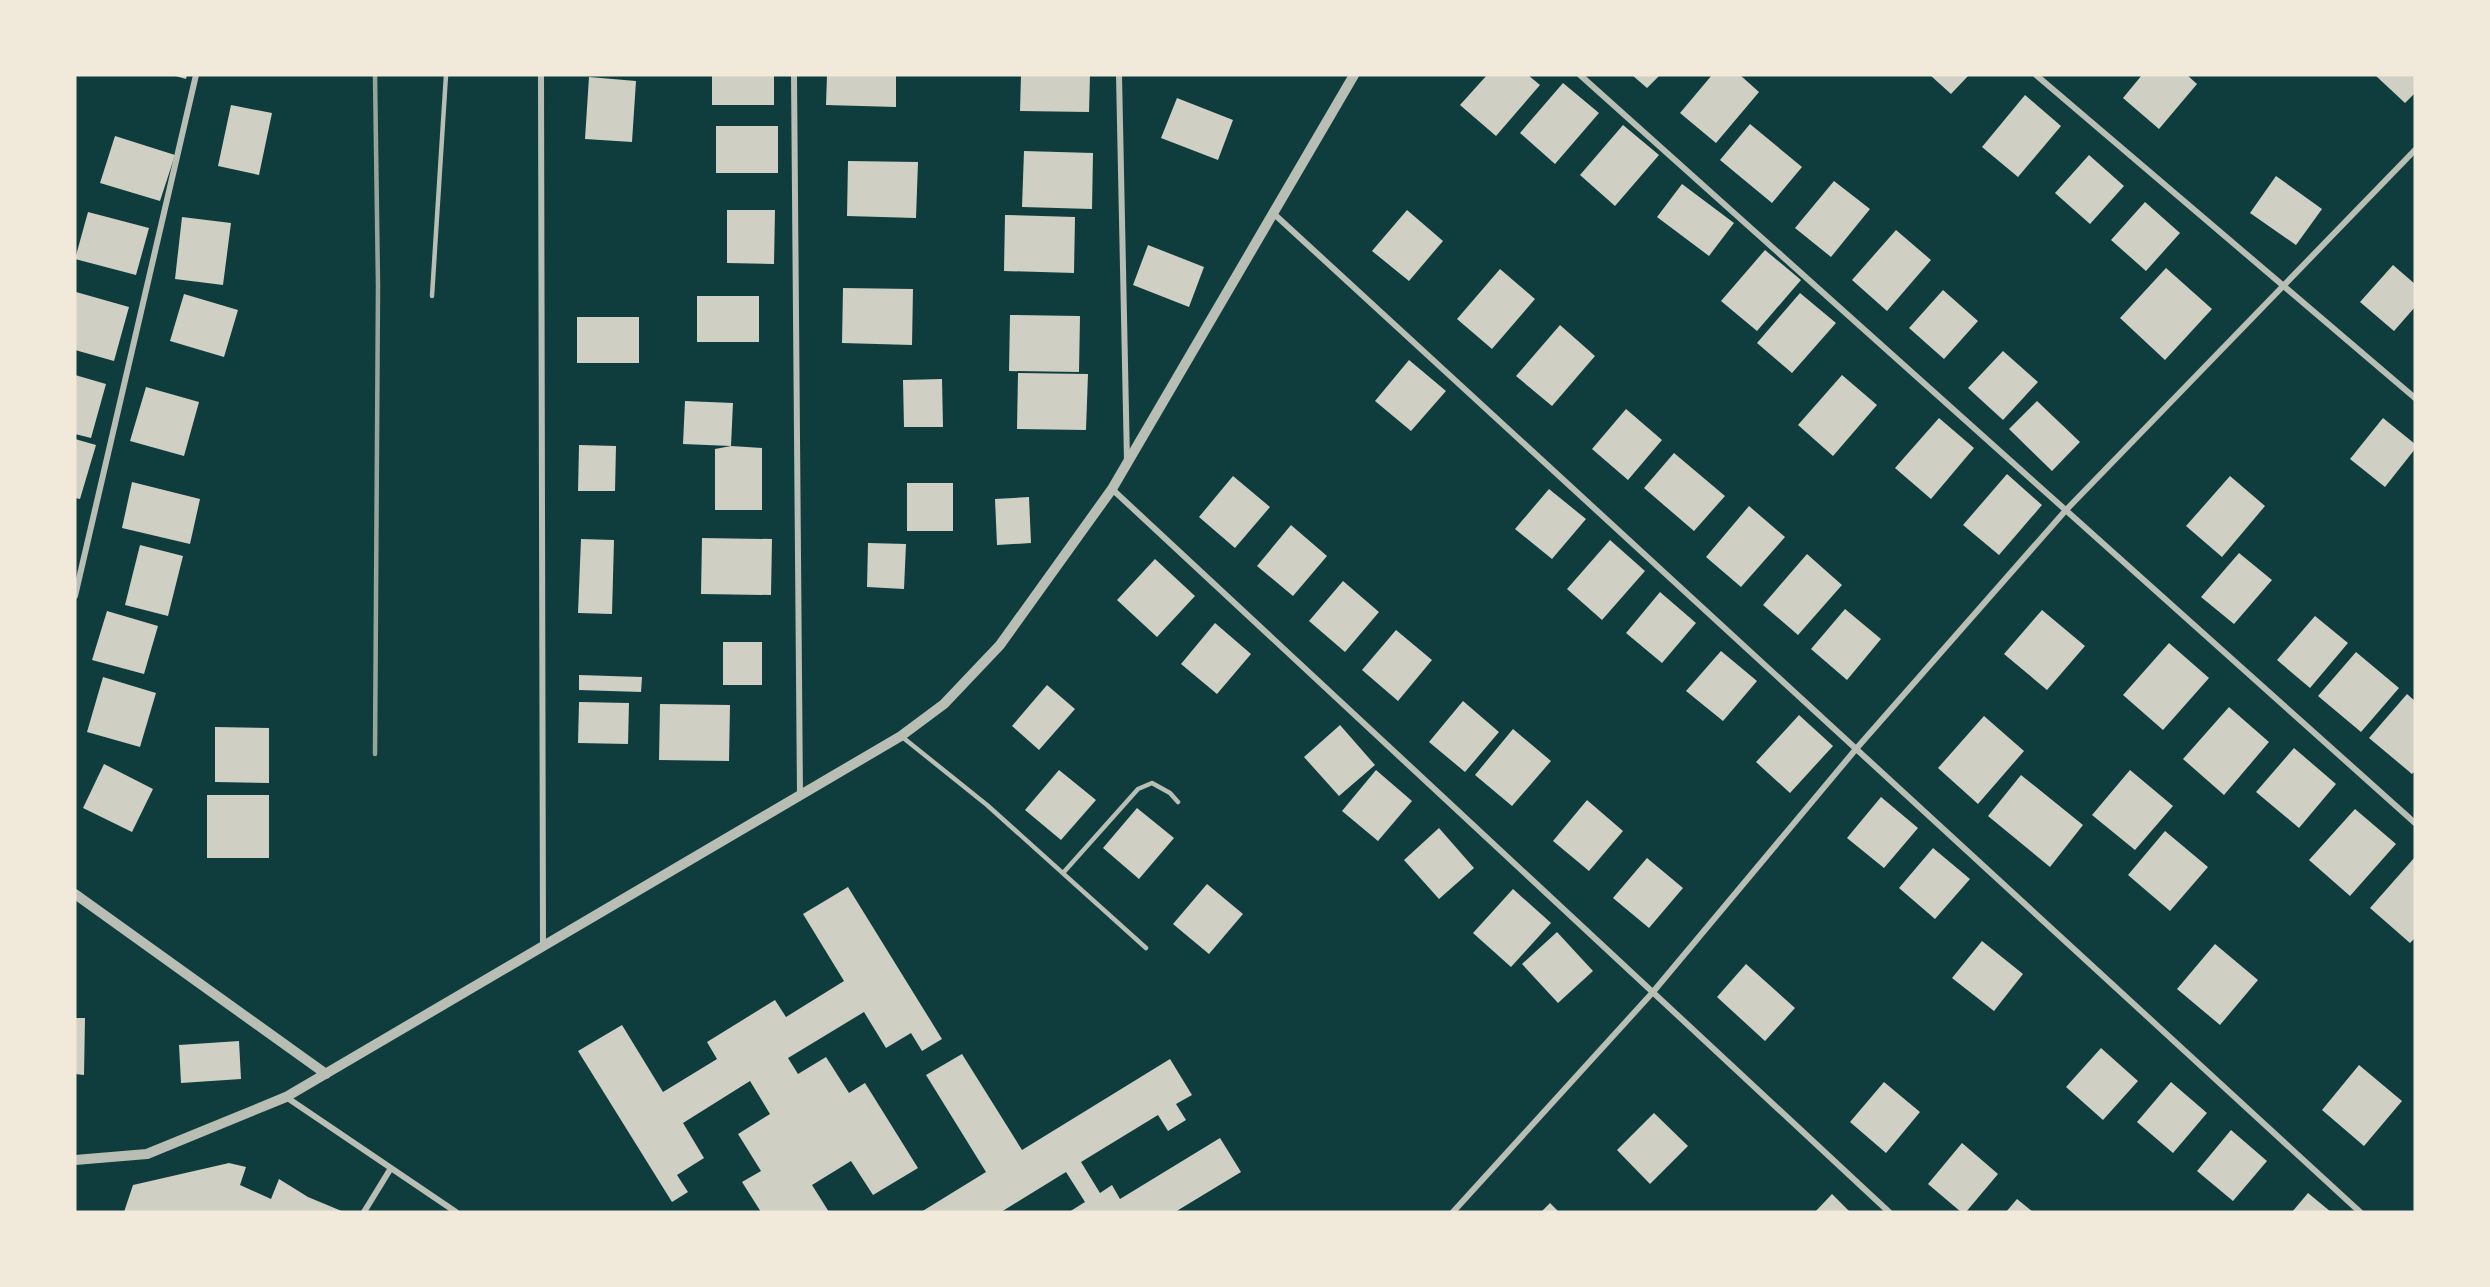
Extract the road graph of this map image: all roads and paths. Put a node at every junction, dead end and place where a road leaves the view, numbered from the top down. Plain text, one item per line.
1 (196, 75) edge
2 (446, 75) edge
3 (541, 75) edge
4 (794, 75) edge
5 (1119, 75) edge
6 (1354, 75) edge
7 (1580, 75) edge
8 (2036, 75) edge
9 (2415, 150) edge
10 (1273, 213) junction
11 (2283, 287) junction
12 (432, 296) dead end
13 (2415, 398) edge
14 (1127, 464) junction
15 (1112, 489) junction
16 (2066, 510) junction
17 (75, 596) edge
18 (901, 736) junction
19 (1856, 749) junction
20 (800, 796) junction
21 (1178, 802) dead end
22 (2415, 823) edge
23 (1063, 873) junction
24 (75, 894) edge
25 (543, 947) junction
26 (1146, 948) dead end
27 (1653, 992) junction
28 (326, 1074) junction
29 (286, 1097) junction
30 (75, 1160) edge
31 (390, 1168) junction
32 (364, 1212) edge
33 (456, 1212) edge
34 (1453, 1212) edge
35 (1889, 1212) edge
36 (2360, 1212) edge

1 - 17 street
2 - 12 lane
3 - 25 street
4 - 20 street
5 - 14 street
6 - 10 street
7 - 16 street
8 - 11 street
9 - 11 street
10 - 14 street
10 - 19 street
11 - 13 street
11 - 16 street
14 - 15 street
15 - 18 street
15 - 27 street
16 - 19 street
16 - 22 street
18 - 20 street
18 - 23 lane
19 - 27 street
19 - 36 street
20 - 25 street
21 - 23 lane
23 - 26 lane
24 - 28 street
25 - 28 street
27 - 34 street
27 - 35 street
28 - 29 street
29 - 30 street
29 - 31 street
31 - 32 street
31 - 33 street

